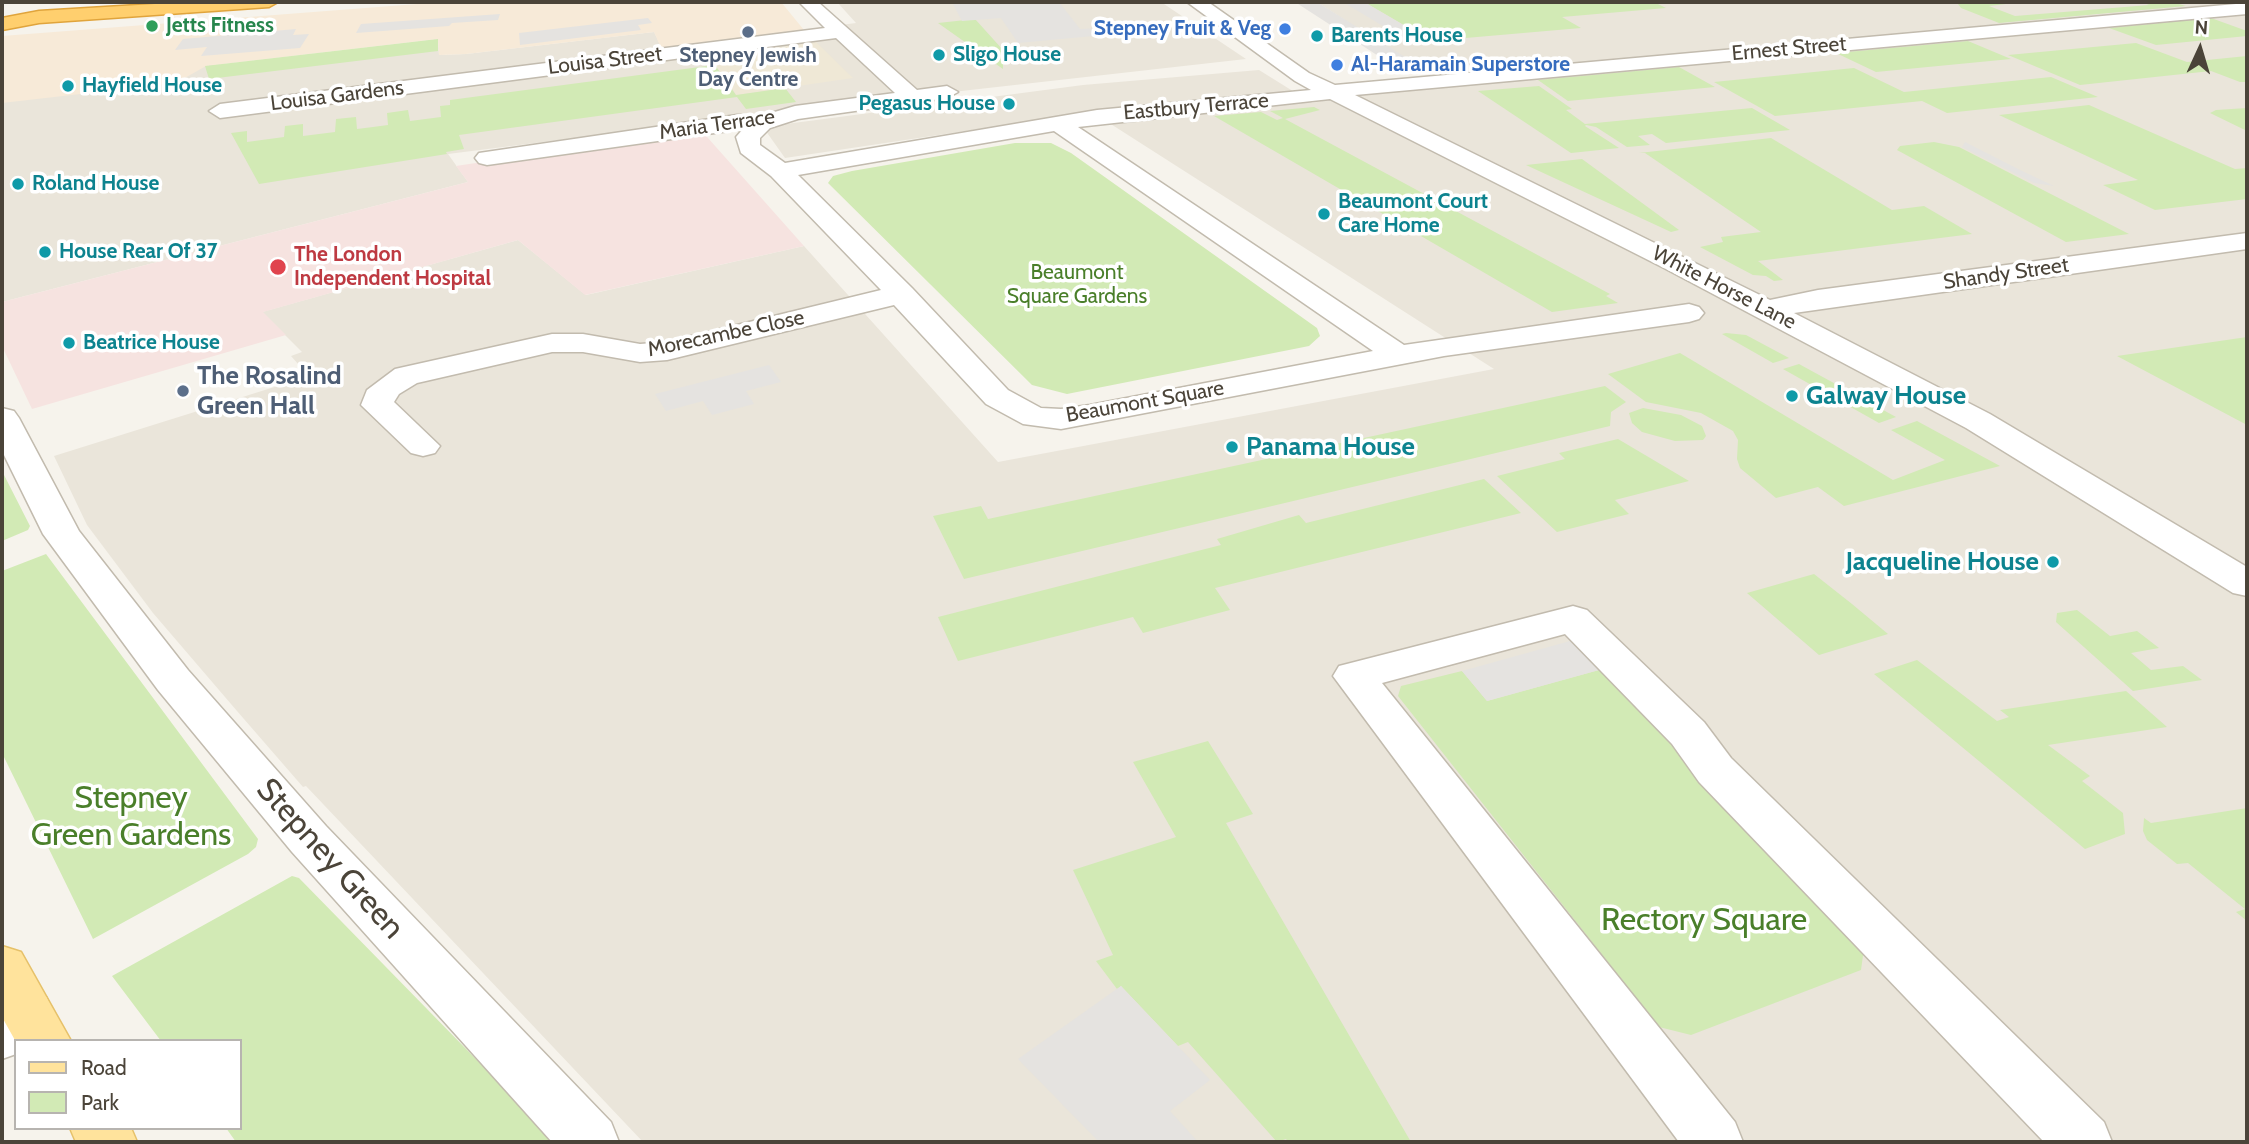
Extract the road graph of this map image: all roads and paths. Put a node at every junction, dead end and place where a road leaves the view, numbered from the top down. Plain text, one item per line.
1 (269, 2) edge
2 (808, 2) edge
3 (1196, 2) edge
4 (129, 7) edge
5 (2247, 8) edge
6 (2, 15) edge
7 (29, 18) junction
8 (2, 24) edge
9 (840, 32) junction
10 (454, 80) joint
11 (947, 92) dead end
12 (1332, 93) junction
13 (911, 96) junction
14 (220, 111) dead end
15 (762, 123) junction
16 (1059, 124) junction
17 (487, 158) dead end
18 (780, 171) junction
19 (2247, 241) edge
20 (902, 294) junction
21 (1766, 310) junction
22 (1689, 313) dead end
23 (1398, 355) junction
24 (2, 418) edge
25 (423, 446) dead end
26 (2245, 582) edge
27 (2, 968) edge
28 (24, 1030) edge
29 (590, 1142) edge
30 (1714, 1142) edge
31 (2083, 1142) edge

1 - 4 highway
2 - 9 street
3 - 12 street, White Horse Lane
4 - 7 highway
5 - 12 street, Ernest Street
6 - 7 highway
7 - 8 highway
9 - 10 street, Louisa Street
9 - 13 street
10 - 14 street, Louisa Gardens
11 - 13 street, Maria Terrace
12 - 16 street, Eastbury Terrace
12 - 21 street, White Horse Lane
13 - 15 street, Maria Terrace
15 - 17 street, Maria Terrace
15 - 18 street, Beaumont Square
16 - 18 street
16 - 23 street
18 - 20 street, Beaumont Square
19 - 21 street, Shandy Street
20 - 23 street, Beaumont Square
20 - 25 street, Morecambe Close
21 - 26 street, White Horse Lane
22 - 23 street, Beaumont Square
24 - 29 street, Stepney Green
27 - 28 main road
30 - 31 street

